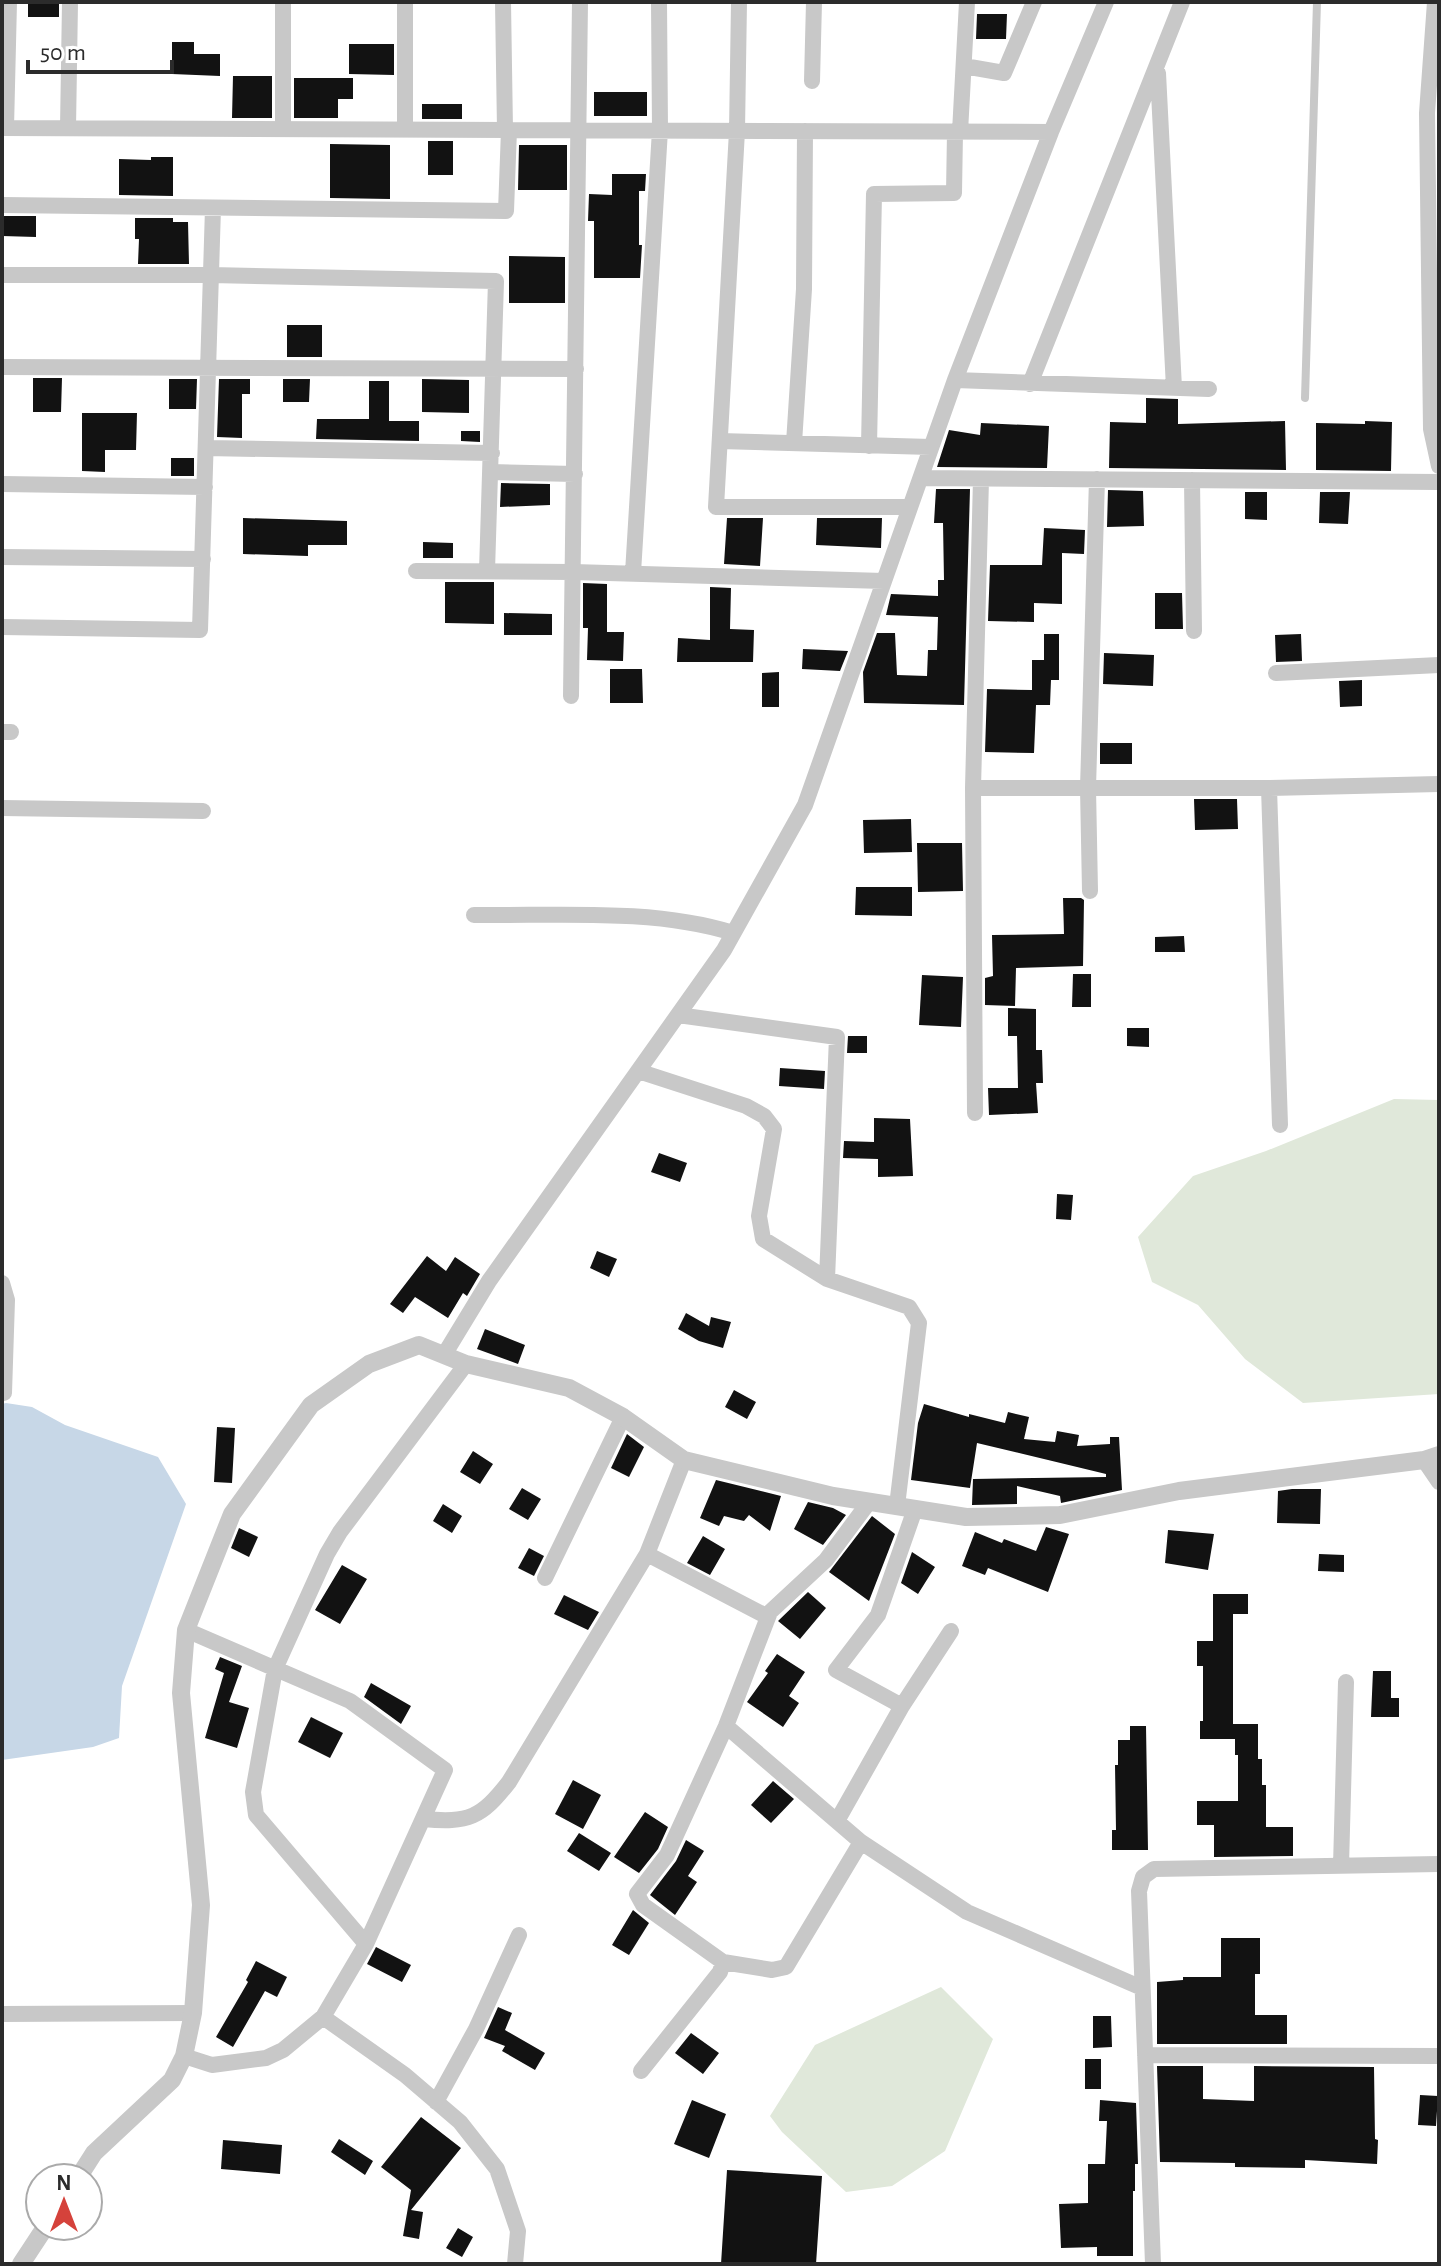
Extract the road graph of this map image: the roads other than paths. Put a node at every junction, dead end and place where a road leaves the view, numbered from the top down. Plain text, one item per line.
1 (9, 2) edge
2 (70, 2) edge
3 (283, 2) edge
4 (405, 2) edge
5 (503, 2) edge
6 (580, 2) edge
7 (659, 2) edge
8 (739, 2) edge
9 (814, 2) edge
10 (967, 2) edge
11 (1034, 2) edge
12 (1106, 2) edge
13 (1182, 2) edge
14 (1317, 2) edge
15 (1435, 2) edge
16 (5, 33) edge
17 (1436, 36) edge
18 (964, 66) junction
19 (1158, 68) junction
20 (812, 81) dead end
21 (4, 128) edge
22 (68, 128) junction
23 (283, 129) junction
24 (405, 129) junction
25 (507, 130) junction
26 (660, 130) junction
27 (579, 131) junction
28 (737, 131) junction
29 (805, 131) junction
30 (958, 132) junction
31 (1051, 132) junction
32 (2, 205) edge
33 (213, 208) junction
34 (2, 275) edge
35 (211, 275) junction
36 (2, 367) edge
37 (209, 368) junction
38 (495, 369) junction
39 (576, 369) junction
40 (955, 380) junction
41 (1030, 384) junction
42 (1174, 388) junction
43 (1209, 389) dead end
44 (1305, 398) dead end
45 (720, 441) junction
46 (794, 443) junction
47 (869, 446) junction
48 (931, 447) junction
49 (206, 448) junction
50 (492, 453) junction
51 (1439, 466) edge
52 (491, 472) junction
53 (575, 474) junction
54 (922, 478) junction
55 (981, 479) junction
56 (1097, 479) junction
57 (1192, 480) junction
58 (1439, 482) edge
59 (2, 484) edge
60 (205, 487) junction
61 (910, 507) junction
62 (2, 557) edge
63 (203, 559) junction
64 (416, 571) dead end
65 (487, 571) junction
66 (573, 572) junction
67 (633, 573) junction
68 (884, 581) junction
69 (2, 627) edge
70 (1194, 631) dead end
71 (1439, 665) edge
72 (1276, 673) dead end
73 (571, 696) dead end
74 (1439, 784) edge
75 (973, 788) junction
76 (1088, 788) junction
77 (1269, 788) junction
78 (2, 808) edge
79 (203, 811) dead end
80 (1090, 891) dead end
81 (474, 915) dead end
82 (733, 933) junction
83 (678, 1015) junction
84 (638, 1071) junction
85 (975, 1113) dead end
86 (1280, 1125) dead end
87 (827, 1279) junction
88 (2, 1283) edge
89 (444, 1355) junction
90 (466, 1364) junction
91 (4, 1393) dead end
92 (623, 1417) junction
93 (1432, 1458) edge
94 (684, 1460) junction
95 (1439, 1482) edge
96 (869, 1502) junction
97 (906, 1508) junction
98 (647, 1554) junction
99 (545, 1578) dead end
100 (768, 1617) junction
101 (186, 1630) junction
102 (951, 1631) dead end
103 (275, 1669) junction
104 (1346, 1682) dead end
105 (902, 1706) junction
106 (726, 1726) junction
107 (423, 1819) junction
108 (837, 1821) junction
109 (861, 1842) junction
110 (1439, 1864) edge
111 (1341, 1866) junction
112 (519, 1935) dead end
113 (366, 1944) junction
114 (723, 1962) junction
115 (1142, 1988) junction
116 (193, 2013) junction
117 (2, 2014) edge
118 (323, 2017) junction
119 (1145, 2055) junction
120 (184, 2056) junction
121 (1439, 2056) edge
122 (641, 2071) dead end
123 (436, 2102) junction
124 (88, 2162) edge
125 (35, 2242) edge
126 (21, 2264) edge
127 (515, 2264) edge
128 (1153, 2264) edge

1 - 16 street
2 - 22 street
3 - 23 street
4 - 24 street
5 - 25 street
6 - 27 street
7 - 26 street
8 - 28 street
9 - 20 street
10 - 18 street
11 - 18 street
12 - 31 street
13 - 19 street
14 - 44 lane
15 - 17 street
16 - 21 street
17 - 51 street
18 - 30 street
19 - 41 street
19 - 42 street
21 - 22 street
22 - 23 street
23 - 24 street
24 - 25 street
25 - 27 street
25 - 33 street
26 - 27 street
26 - 28 street
26 - 67 street
27 - 39 street
28 - 29 street
28 - 45 street
29 - 30 street
29 - 46 street
30 - 31 street
30 - 47 street
31 - 40 street
32 - 33 street
33 - 35 street
34 - 35 street
35 - 37 street
35 - 38 street
36 - 37 street
37 - 38 street
37 - 49 street
38 - 39 street
38 - 50 street
39 - 53 street
40 - 41 street
40 - 48 street
41 - 42 street
42 - 43 street
45 - 46 street
45 - 61 street
46 - 47 street
47 - 48 street
48 - 54 street
49 - 50 street
49 - 60 street
50 - 52 street
52 - 53 street
52 - 65 street
53 - 66 street
54 - 55 street
54 - 61 street
55 - 56 street
55 - 75 street
56 - 57 street
56 - 76 street
57 - 58 street
57 - 70 street
59 - 60 street
60 - 63 street
61 - 68 street
62 - 63 street
63 - 69 street
64 - 65 street
65 - 66 street
66 - 67 street
66 - 73 street
67 - 68 street
68 - 82 street
71 - 72 street
74 - 77 street
75 - 76 street
75 - 85 street
76 - 77 street
76 - 80 street
77 - 86 street
78 - 79 street
81 - 82 street
82 - 83 street
83 - 84 street
83 - 87 street
84 - 87 street
84 - 89 street
87 - 97 street
88 - 91 street
89 - 90 street
89 - 101 street
90 - 92 street
90 - 103 street
92 - 94 street
92 - 99 street
93 - 95 street
93 - 97 street
94 - 96 street
94 - 98 street
96 - 97 street
96 - 100 street
97 - 105 street
98 - 100 street
98 - 107 street
100 - 106 street
101 - 103 street
101 - 116 street
102 - 105 street
103 - 107 street
103 - 113 street
104 - 111 street
105 - 108 street
106 - 108 street
106 - 114 street
107 - 113 street
108 - 109 street
109 - 114 street
109 - 115 street
110 - 111 street
111 - 115 street
112 - 123 street
113 - 118 street
114 - 122 street
115 - 119 street
116 - 117 street
116 - 120 street
118 - 120 street
118 - 123 street
119 - 121 street
119 - 128 street
120 - 124 street
123 - 127 street
125 - 126 street

